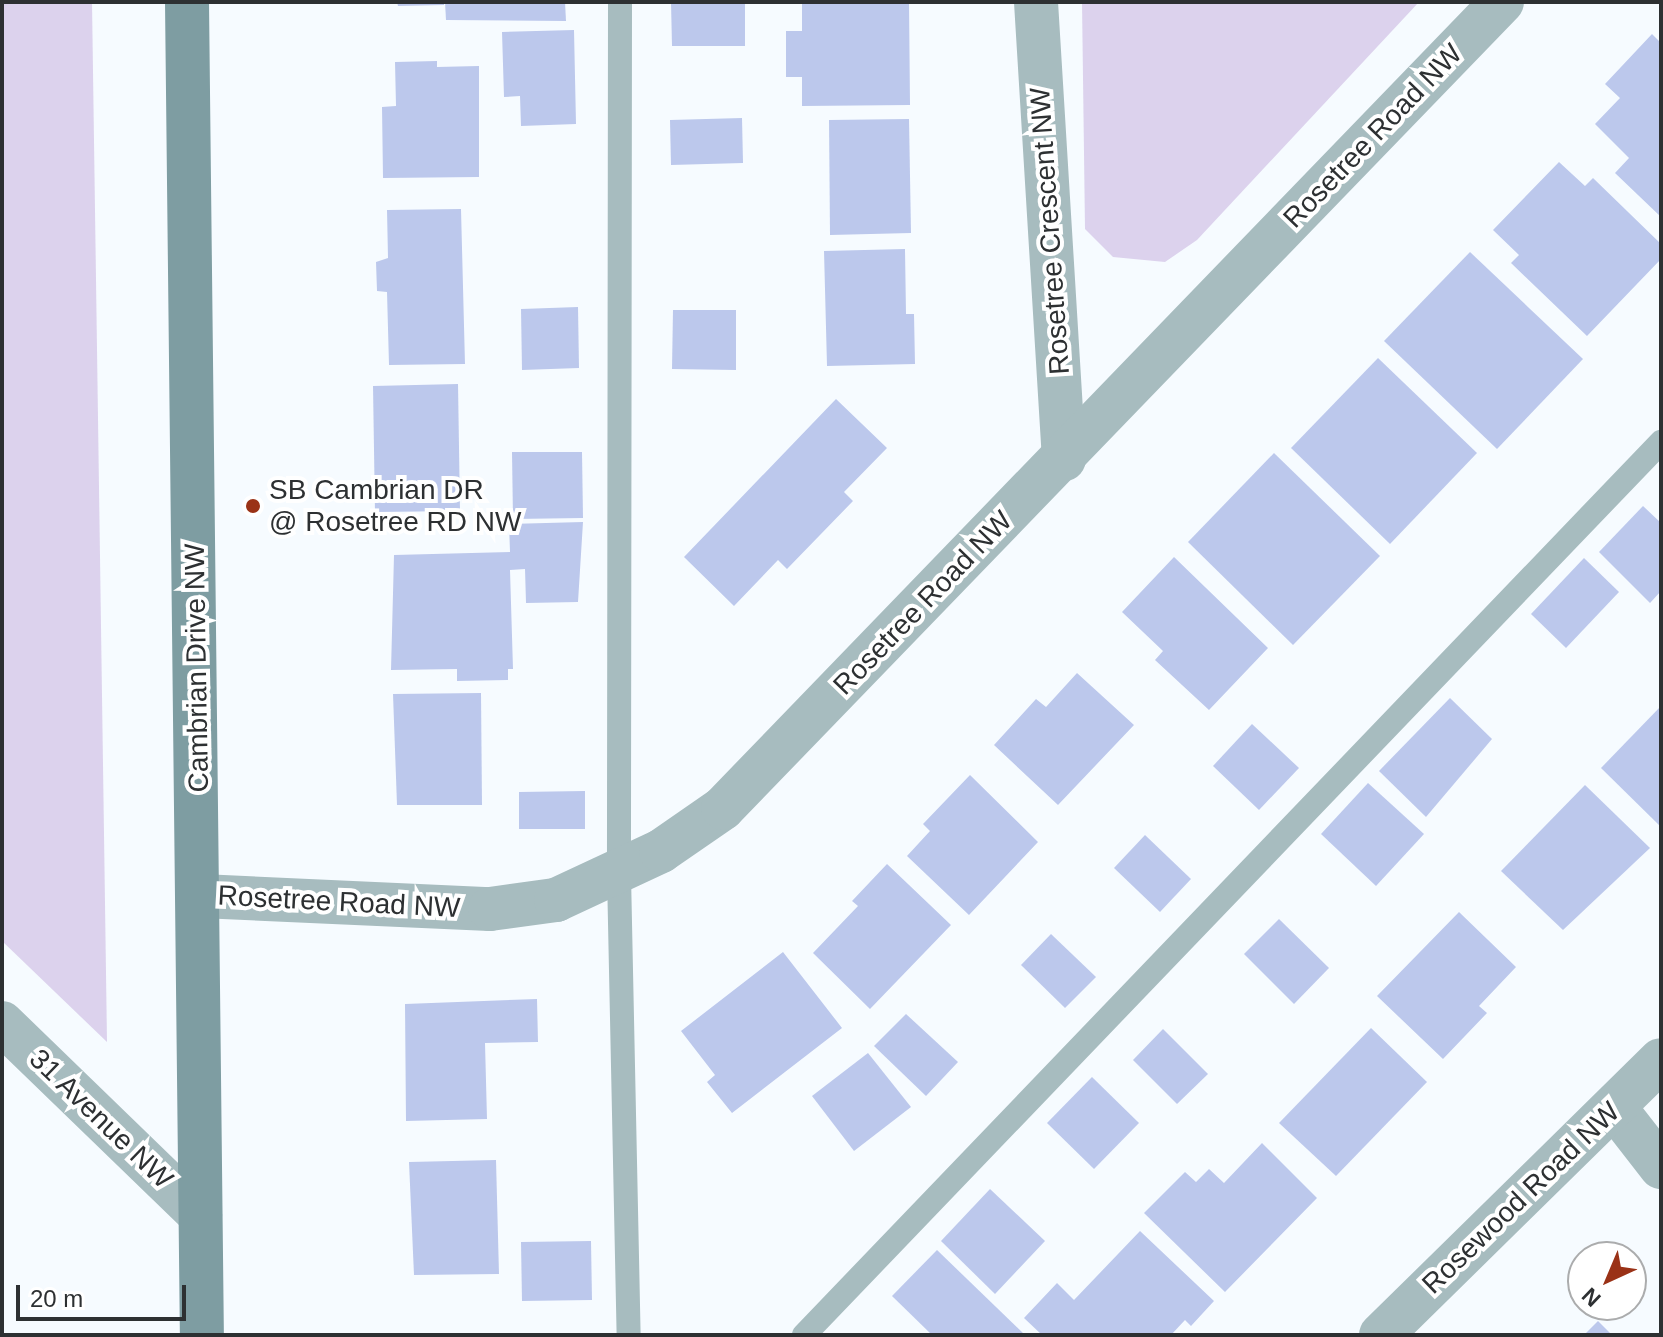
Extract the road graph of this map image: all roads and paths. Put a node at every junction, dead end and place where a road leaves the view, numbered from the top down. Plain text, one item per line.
1 (187, 2) edge
2 (620, 2) edge
3 (1036, 2) edge
4 (1502, 2) edge
5 (1661, 442) edge
6 (1064, 459) junction
7 (619, 875) junction
8 (201, 896) junction
9 (2, 1023) edge
10 (1661, 1060) edge
11 (1615, 1108) junction
12 (1661, 1167) edge
13 (200, 1215) junction
14 (202, 1335) edge
15 (629, 1335) edge
16 (804, 1335) edge
17 (1381, 1335) edge

1 - 8 street, Cambrian Drive NW
2 - 7 lane
3 - 6 street, Rosetree Crescent NW
4 - 6 street, Rosetree Road NW
5 - 16 lane
6 - 7 street, Rosetree Road NW
7 - 8 street, Rosetree Road NW
7 - 15 lane
8 - 13 street, Cambrian Drive NW
9 - 13 street, 31 Avenue NW
10 - 11 street, Rosewood Road NW
11 - 12 street
11 - 17 street, Rosewood Road NW
13 - 14 street, Cambrian Drive NW

